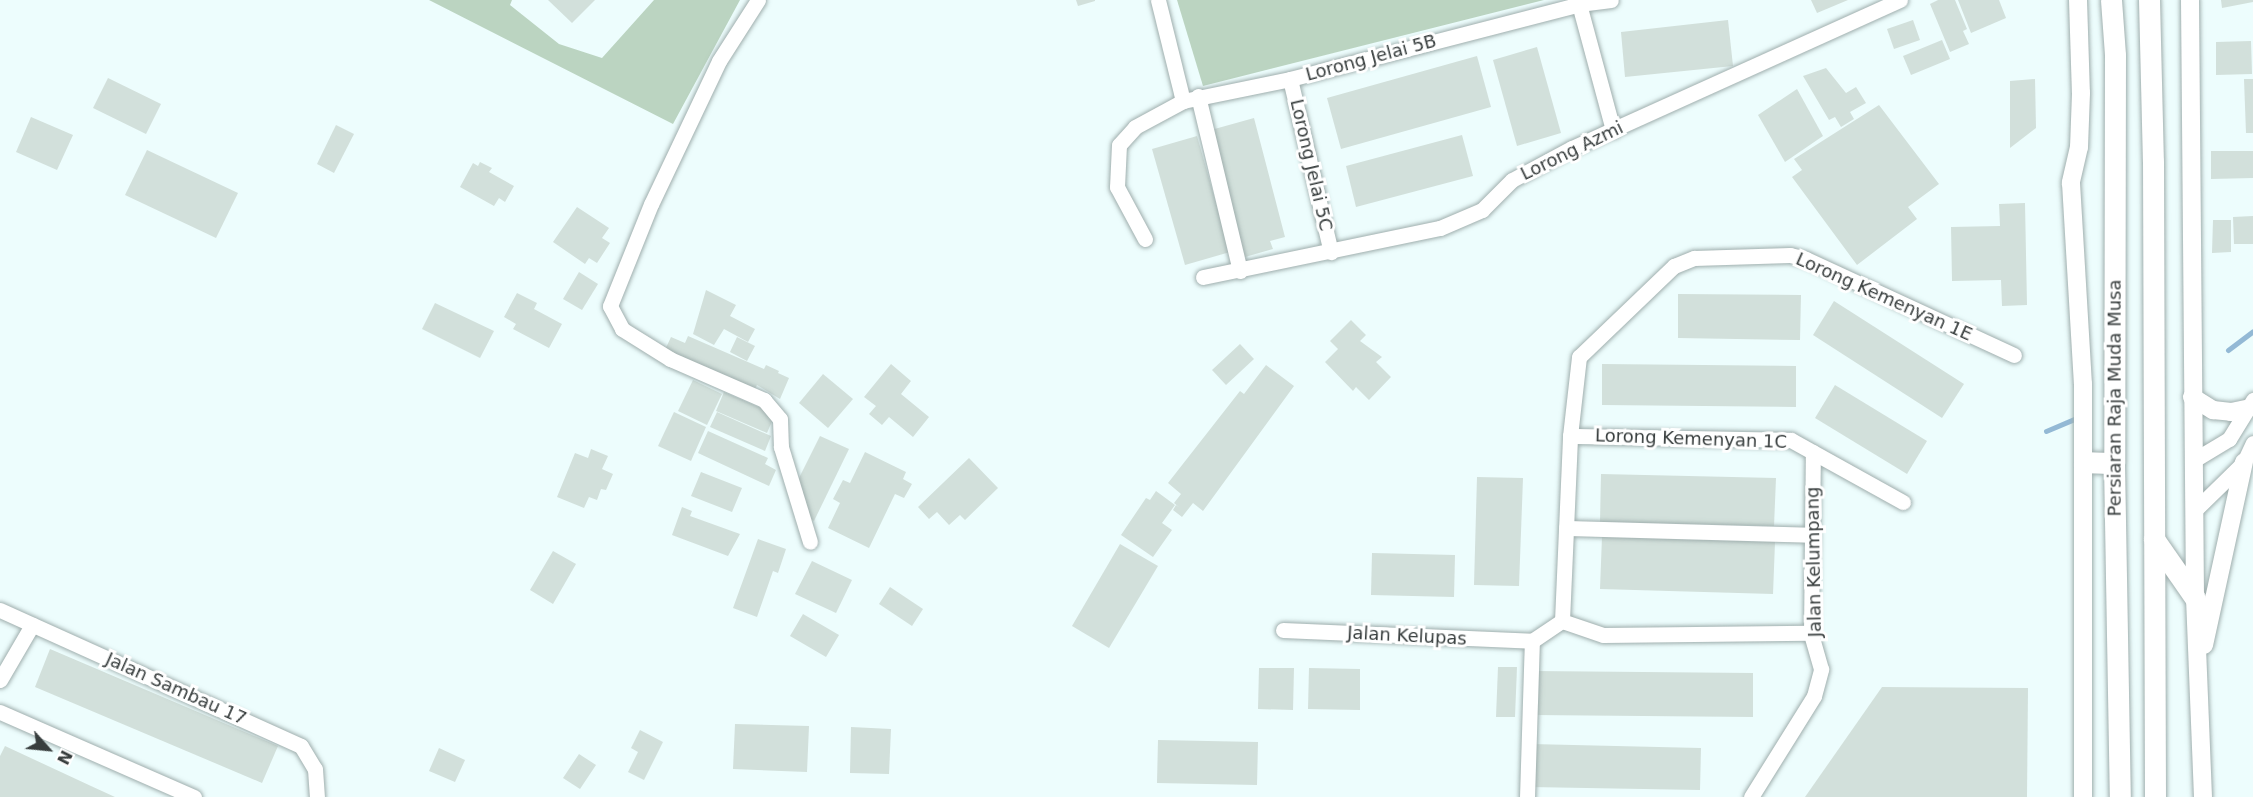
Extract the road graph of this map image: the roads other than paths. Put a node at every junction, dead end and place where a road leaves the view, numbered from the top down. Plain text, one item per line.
1 (758, 0) edge
2 (1158, 0) edge
3 (1611, 0) edge
4 (1900, 0) edge
5 (2078, 0) edge
6 (2111, 0) edge
7 (2149, 0) edge
8 (2190, 0) edge
9 (1579, 4) junction
10 (1290, 79) junction
11 (1198, 96) junction
12 (1183, 101) junction
13 (1613, 130) junction
14 (1145, 239) dead end
15 (1331, 252) junction
16 (1240, 272) junction
17 (1203, 277) dead end
18 (2014, 355) dead end
19 (2192, 397) junction
20 (2250, 404) edge
21 (1570, 436) junction
22 (2253, 443) edge
23 (1813, 452) junction
24 (2193, 460) junction
25 (2084, 462) junction
26 (2244, 462) junction
27 (2114, 463) junction
28 (1904, 501) dead end
29 (2194, 511) junction
30 (1566, 528) junction
31 (1812, 535) junction
32 (2154, 539) junction
33 (810, 542) dead end
34 (2196, 598) junction
35 (0, 610) edge
36 (1562, 621) junction
37 (32, 625) junction
38 (1283, 630) dead end
39 (1811, 633) junction
40 (1532, 642) junction
41 (2197, 675) junction
42 (0, 680) edge
43 (0, 712) edge
44 (194, 797) edge
45 (317, 797) edge
46 (1527, 797) edge
47 (1751, 797) edge
48 (2083, 797) edge
49 (2120, 797) edge
50 (2155, 797) edge
51 (2203, 797) edge

1 - 33 street
2 - 12 street
3 - 9 street, Lorong Jelai 5B
4 - 13 street, Lorong Azmi
5 - 25 street
6 - 27 main road, Persiaran Raja Muda Musa
7 - 32 main road
8 - 19 street
9 - 10 street, Lorong Jelai 5B
9 - 13 street
10 - 11 street, Lorong Jelai 5B
10 - 15 street, Lorong Jelai 5C
11 - 12 street, Lorong Jelai 5B
11 - 16 street
12 - 14 street, Lorong Jelai 5B
13 - 15 street, Lorong Azmi
15 - 16 street, Lorong Azmi
16 - 17 street, Lorong Azmi
18 - 21 street, Lorong Kemenyan 1E
19 - 20 street
19 - 24 street
20 - 24 street
21 - 23 street, Lorong Kemenyan 1C
21 - 30 street, Lorong Kemenyan 1E
22 - 26 street
23 - 28 street, Lorong Kemenyan 1C
23 - 31 street, Jalan Kelumpang
24 - 29 street
25 - 27 main road
25 - 48 street
26 - 29 street
26 - 41 street
27 - 49 main road, Persiaran Raja Muda Musa
29 - 34 street
30 - 31 street
30 - 36 street, Lorong Kemenyan 1E
31 - 39 street, Jalan Kelumpang
32 - 34 main road
32 - 50 main road
34 - 41 street
35 - 37 street, Jalan Sambau 17
36 - 39 street
36 - 40 street
37 - 42 street
37 - 45 street, Jalan Sambau 17
38 - 40 street, Jalan Kelupas
39 - 47 street, Jalan Kelumpang
40 - 46 street
41 - 51 street
43 - 44 street

